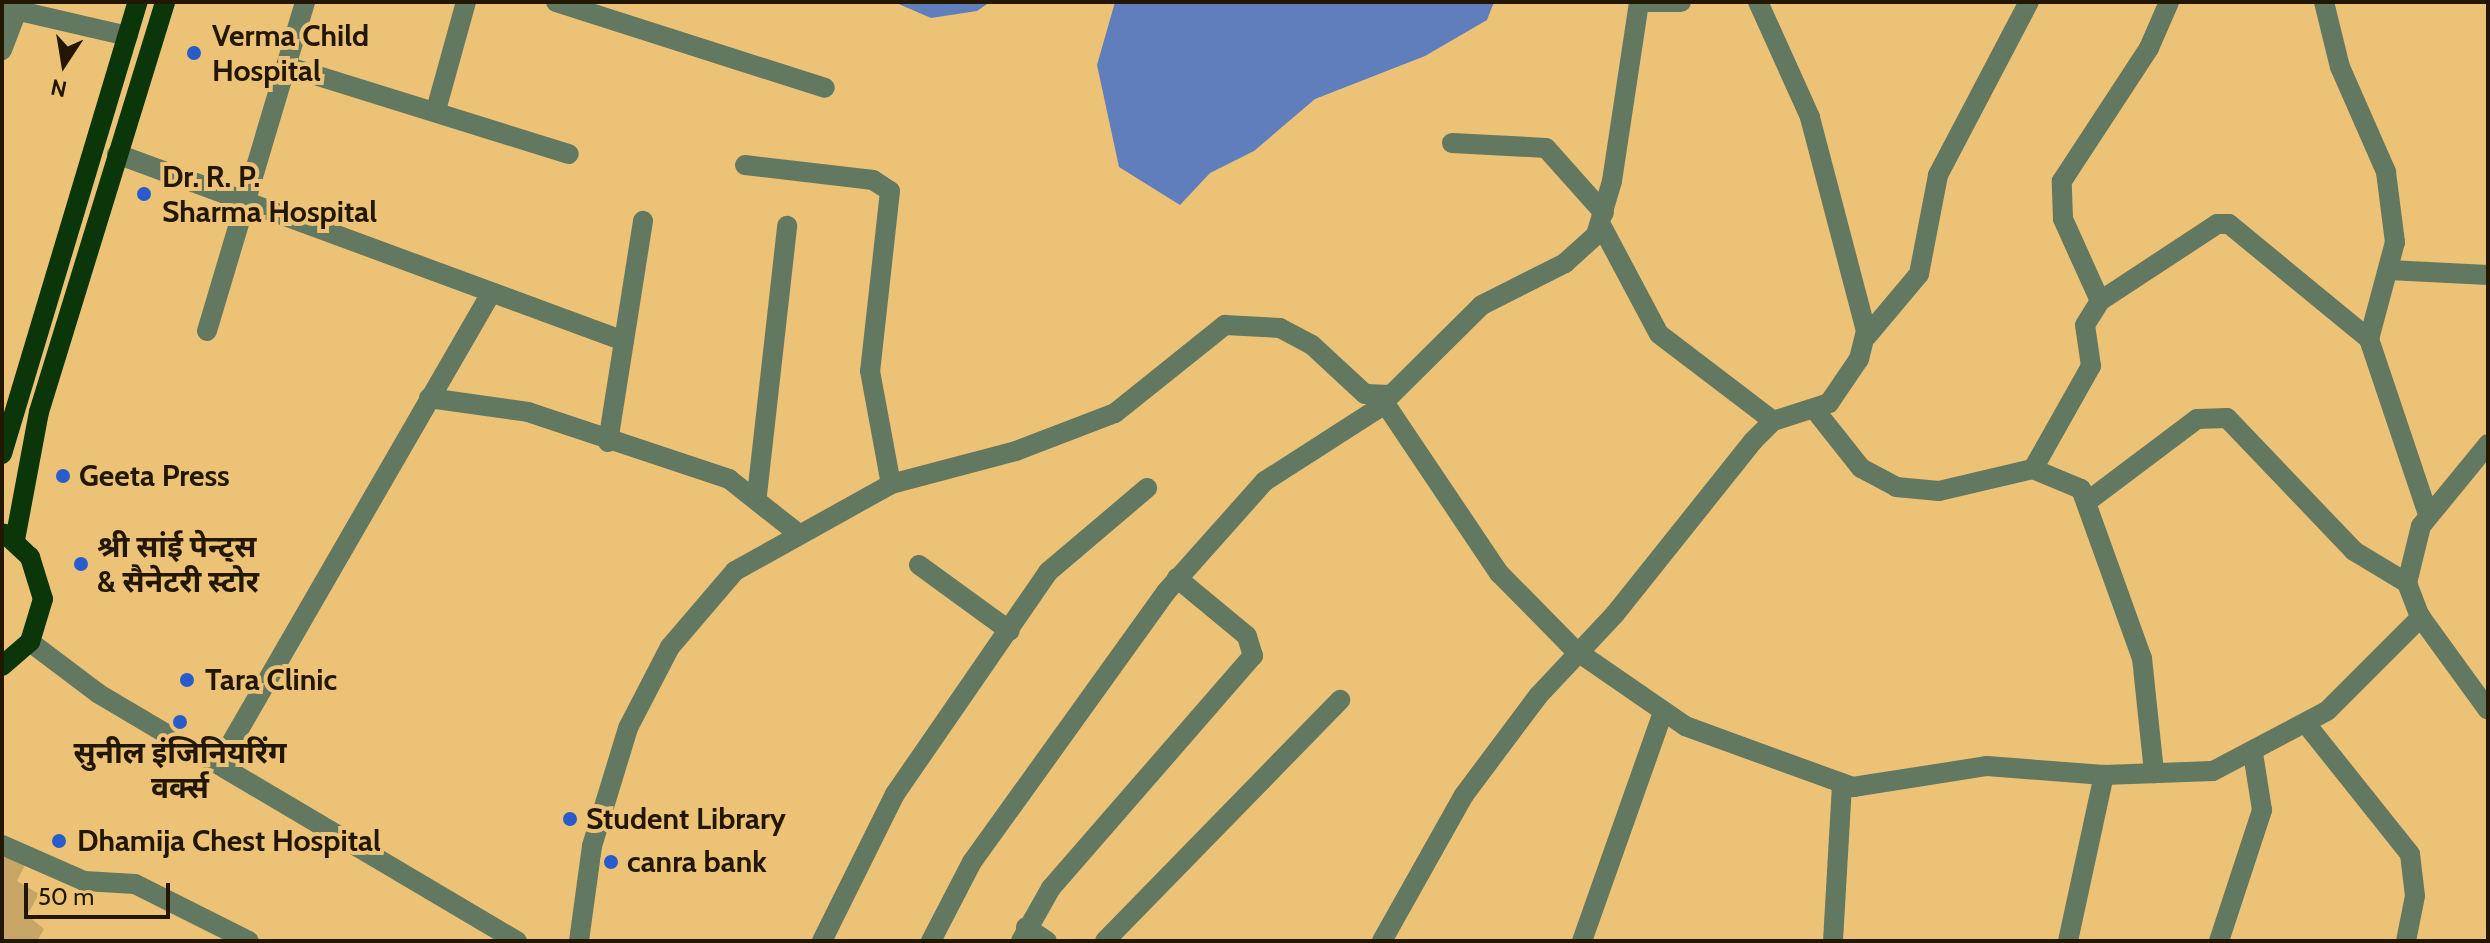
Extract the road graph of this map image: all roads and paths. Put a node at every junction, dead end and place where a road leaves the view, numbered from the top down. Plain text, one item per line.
1 (138, 2) edge
2 (165, 2) edge
3 (305, 2) edge
4 (466, 2) edge
5 (556, 2) edge
6 (1640, 2) edge
7 (1681, 2) edge
8 (1758, 2) edge
9 (2029, 2) edge
10 (2169, 2) edge
11 (2324, 2) edge
12 (9, 9) edge
13 (128, 36) junction
14 (2, 50) edge
15 (286, 66) junction
16 (825, 88) dead end
17 (436, 110) junction
18 (1452, 143) dead end
19 (117, 154) junction
20 (569, 154) dead end
21 (745, 165) dead end
22 (248, 208) junction
23 (1602, 219) junction
24 (643, 221) dead end
25 (787, 226) dead end
26 (2389, 270) junction
27 (2488, 275) edge
28 (491, 293) junction
29 (2100, 301) junction
30 (207, 331) dead end
31 (1867, 336) junction
32 (2369, 339) junction
33 (624, 341) junction
34 (429, 398) junction
35 (1384, 402) junction
36 (1815, 410) junction
37 (1773, 421) junction
38 (608, 442) junction
39 (2488, 444) edge
40 (2, 454) edge
41 (2033, 469) junction
42 (891, 484) junction
43 (1147, 488) dead end
44 (757, 495) junction
45 (2088, 501) junction
46 (2428, 514) junction
47 (796, 532) junction
48 (9, 536) edge
49 (919, 565) dead end
50 (1177, 578) junction
51 (2407, 583) junction
52 (2421, 617) junction
53 (1010, 631) junction
54 (30, 642) junction
55 (1575, 650) junction
56 (2, 666) edge
57 (1340, 700) dead end
58 (2488, 710) edge
59 (1662, 715) junction
60 (2307, 725) junction
61 (2253, 753) junction
62 (219, 764) junction
63 (2154, 773) junction
64 (2104, 775) junction
65 (1842, 783) junction
66 (2, 845) edge
67 (1024, 934) edge
68 (249, 941) edge
69 (517, 941) edge
70 (579, 941) edge
71 (822, 941) edge
72 (931, 941) edge
73 (1047, 941) edge
74 (1105, 941) edge
75 (1382, 941) edge
76 (1582, 941) edge
77 (1833, 941) edge
78 (2068, 941) edge
79 (2219, 941) edge
80 (2406, 941) edge

1 - 13 main road
2 - 19 main road
3 - 15 street
4 - 17 street
5 - 16 street
6 - 7 street
6 - 23 street
8 - 31 street
9 - 31 street
10 - 29 street
11 - 26 street
12 - 13 street
12 - 14 street
13 - 40 main road
15 - 17 street
15 - 22 street
17 - 20 street
18 - 23 street
19 - 22 street
19 - 48 main road
21 - 42 street
22 - 28 street
22 - 30 street
23 - 35 street
23 - 37 street
24 - 33 street
25 - 44 street
26 - 27 street
26 - 32 street
28 - 33 street
28 - 34 street
29 - 32 street
29 - 41 street
31 - 36 street
32 - 46 street
33 - 38 street
34 - 38 street
34 - 62 street
35 - 42 street
35 - 50 street
35 - 55 street
36 - 37 street
36 - 41 street
37 - 55 street
38 - 44 street
39 - 46 street
41 - 45 street
42 - 47 street
43 - 53 street
44 - 47 street
45 - 51 street
45 - 63 street
46 - 51 street
47 - 70 street
48 - 54 main road
49 - 53 street
50 - 67 street
50 - 72 street
51 - 52 street
52 - 58 street
52 - 60 street
53 - 71 street
54 - 56 main road
54 - 62 street
55 - 59 street
55 - 75 street
57 - 74 street
59 - 65 street
59 - 76 street
60 - 61 street
60 - 80 street
61 - 63 street
61 - 79 street
62 - 69 street
63 - 64 street
64 - 65 street
64 - 78 street
65 - 77 street
66 - 68 street
67 - 73 street

